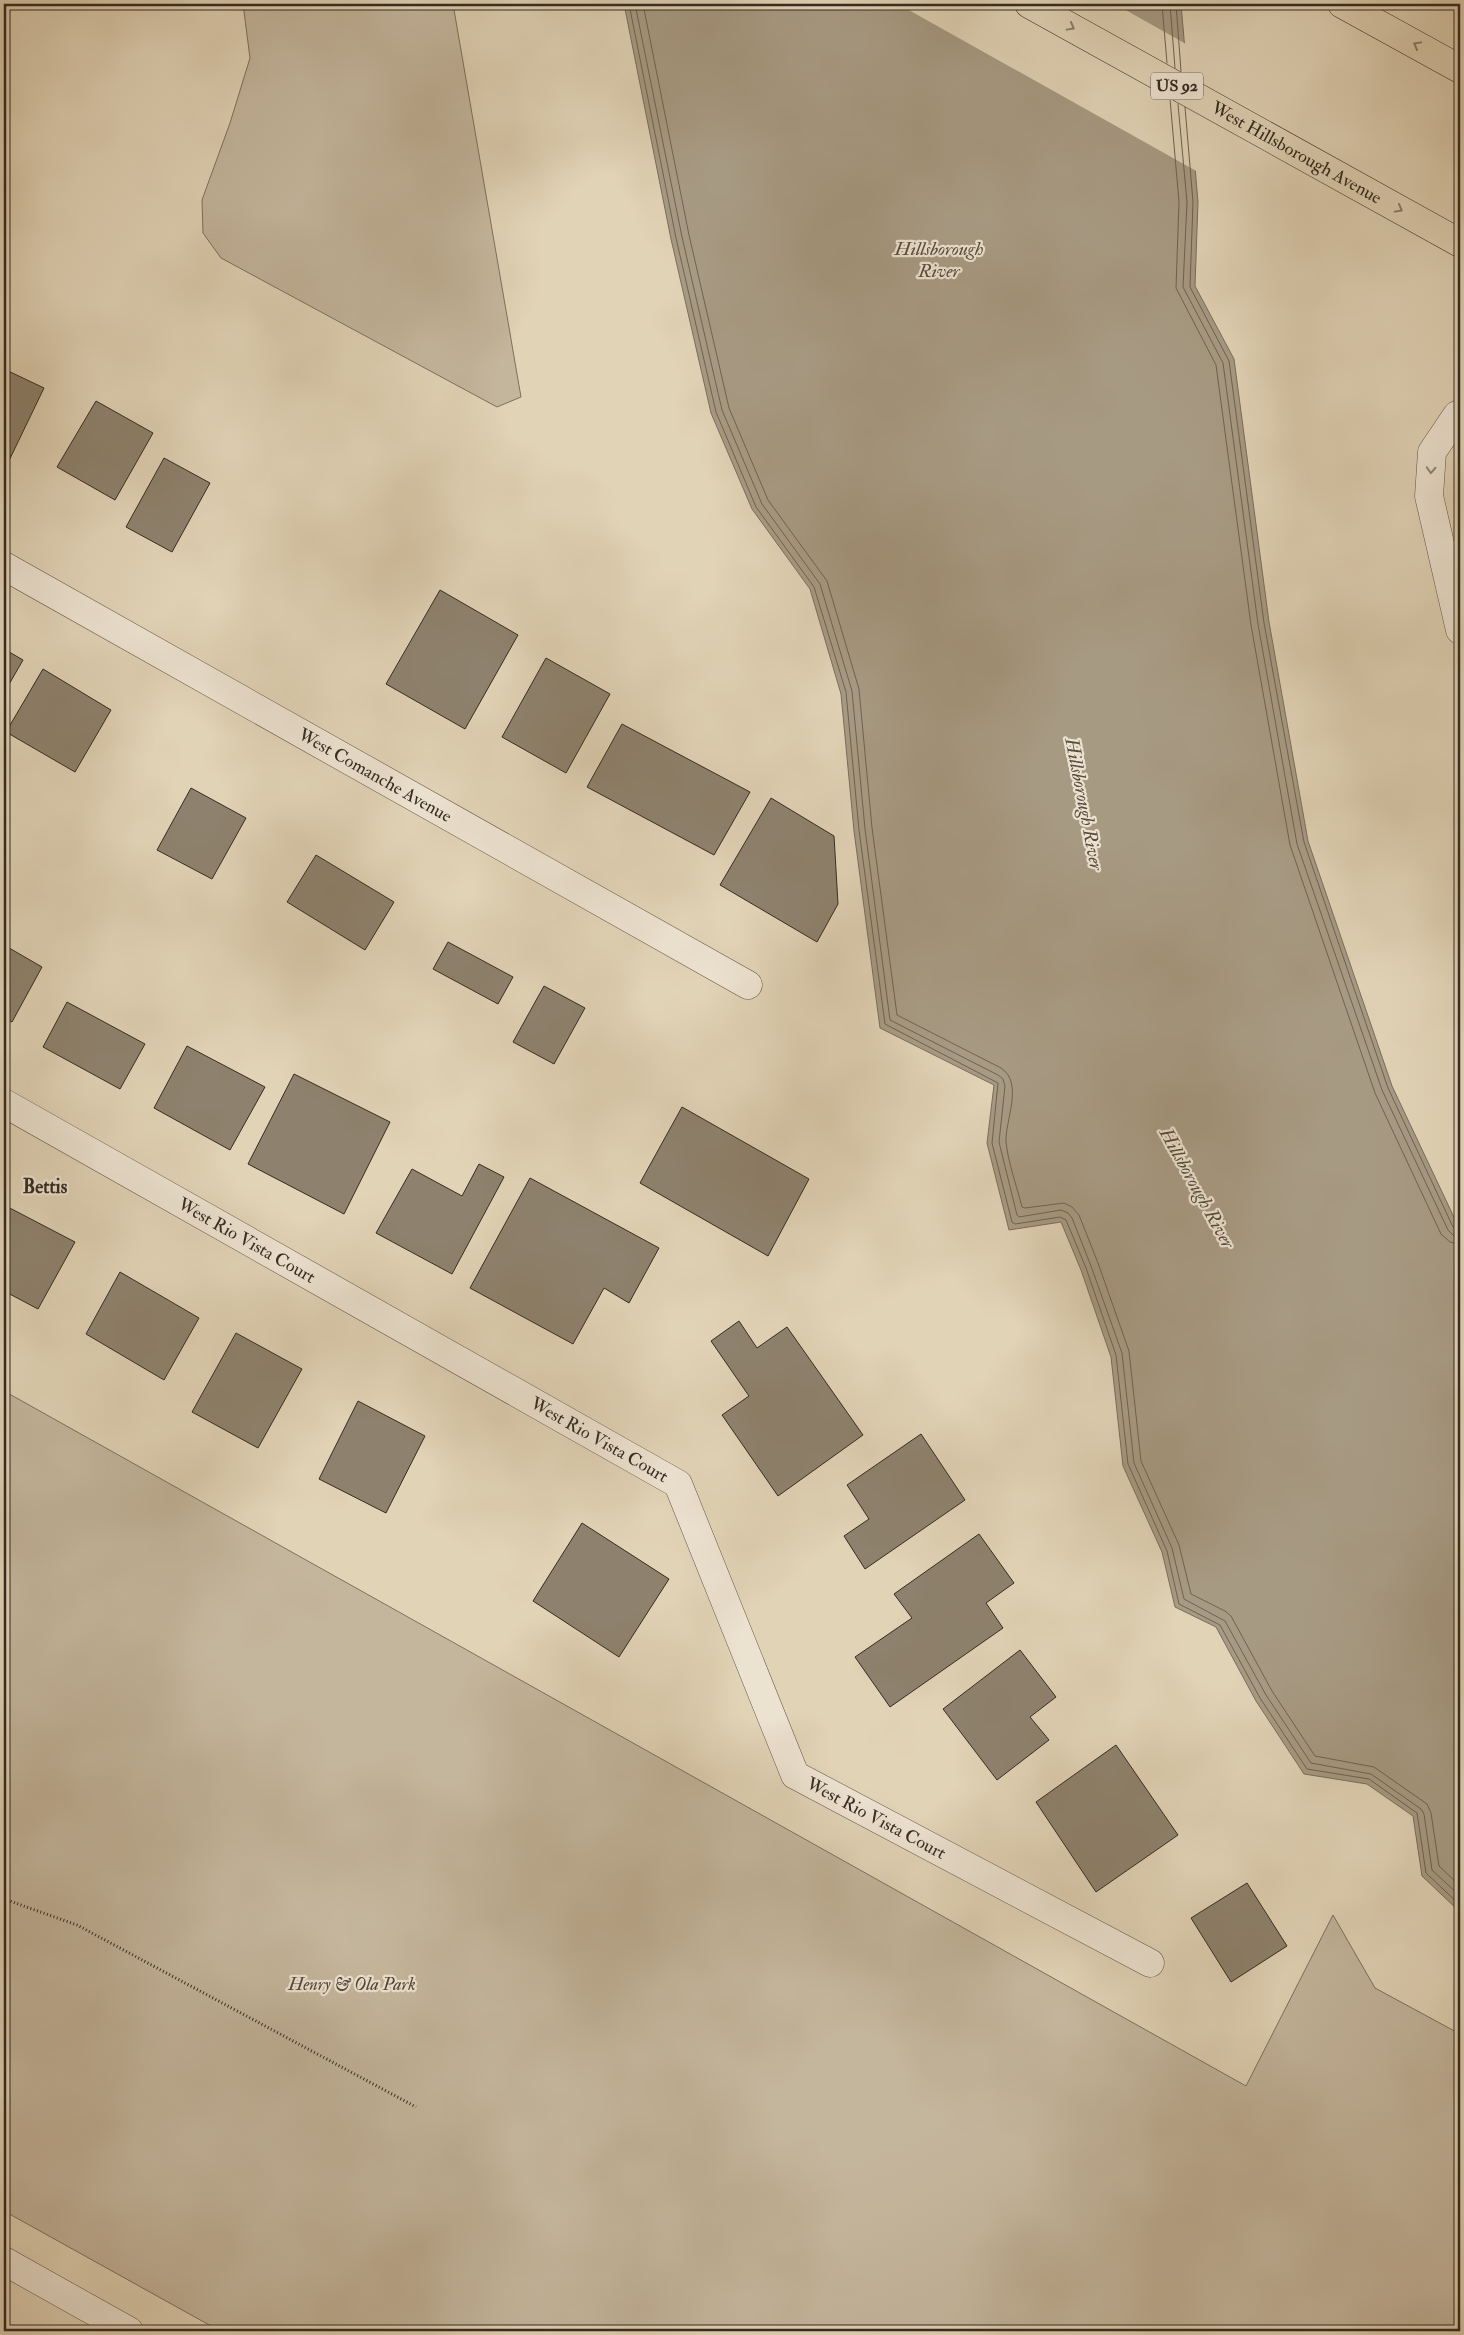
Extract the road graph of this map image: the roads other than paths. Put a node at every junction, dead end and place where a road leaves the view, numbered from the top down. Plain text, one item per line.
1 (1029, 4) edge
2 (1342, 4) edge
3 (1460, 69) edge
4 (1460, 242) edge
5 (1460, 414) edge
6 (4, 566) edge
7 (1460, 630) edge
8 (748, 985) dead end
9 (4, 1103) edge
10 (1150, 1963) dead end
11 (4, 2261) edge
12 (129, 2331) edge

1 -> 4 main road, West Hillsborough Avenue / US 92
3 -> 2 main road
5 -> 7 street
6 - 8 street, West Comanche Avenue
9 - 10 street, West Rio Vista Court
11 - 12 street

